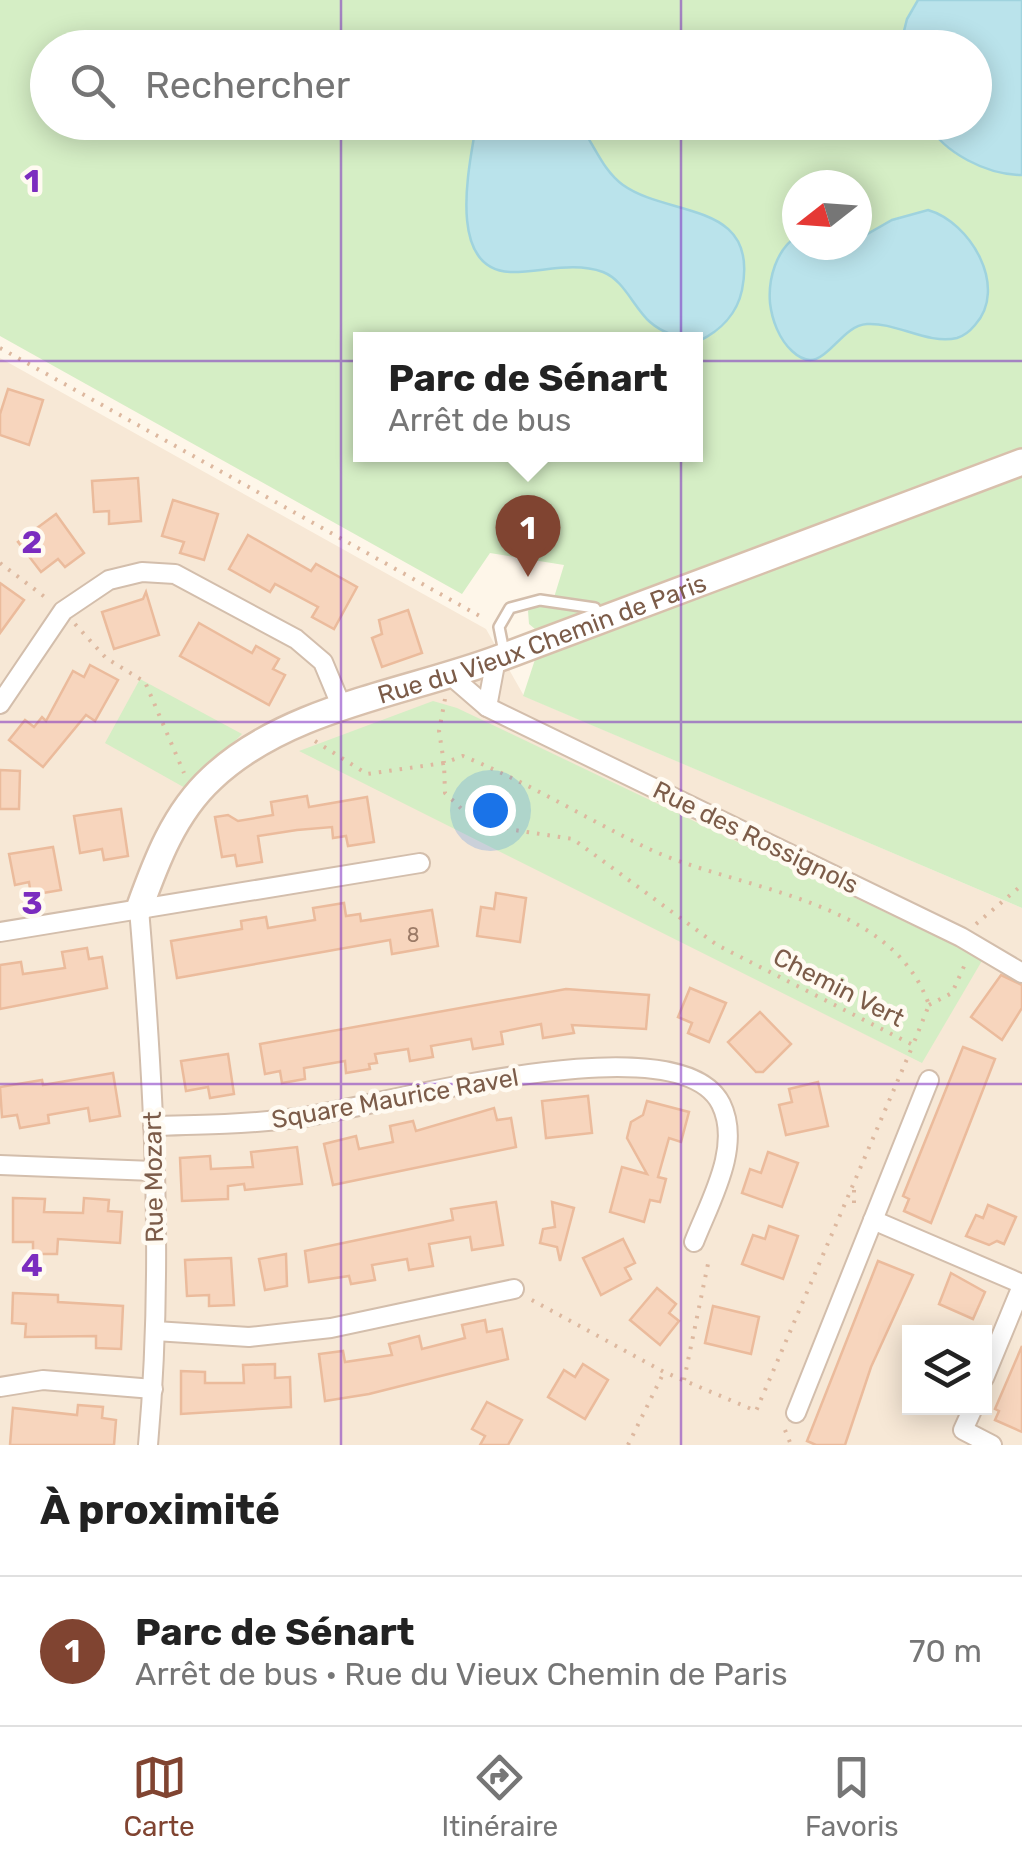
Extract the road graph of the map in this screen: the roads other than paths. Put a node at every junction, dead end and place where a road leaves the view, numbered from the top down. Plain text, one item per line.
1 (1022, 462) edge
2 (602, 620) junction
3 (501, 658) junction
4 (447, 687) junction
5 (0, 704) edge
6 (487, 708) junction
7 (342, 710) junction
8 (420, 863) dead end
9 (139, 909) junction
10 (0, 932) edge
11 (1022, 973) edge
12 (929, 1080) dead end
13 (153, 1126) junction
14 (0, 1165) edge
15 (153, 1171) junction
16 (873, 1220) junction
17 (694, 1242) road end
18 (1022, 1285) edge
19 (514, 1289) road end
20 (155, 1331) junction
21 (992, 1358) edge
22 (0, 1387) edge
23 (153, 1388) junction
24 (796, 1412) dead end
25 (969, 1415) edge
26 (148, 1445) edge
27 (992, 1445) edge

1 - 2 street, Rue du Vieux Chemin de Paris
2 - 3 street, Rue du Vieux Chemin de Paris
2 - 3 lane
3 - 4 street, Rue du Vieux Chemin de Paris
3 - 6 street
4 - 6 street, Rue des Rossignols
4 - 7 street, Rue du Vieux Chemin de Paris
5 - 7 street
6 - 11 street, Rue des Rossignols
7 - 9 street, Rue du Vieux Chemin de Paris
8 - 9 street
9 - 10 street
9 - 13 street, Rue Mozart
12 - 16 street
13 - 15 street, Rue Mozart
13 - 17 street, Square Maurice Ravel
14 - 15 street
15 - 20 street, Rue Mozart
16 - 18 street
16 - 24 street
18 - 21 street
19 - 20 street
20 - 23 street, Rue Mozart
22 - 23 street
23 - 26 street, Rue Mozart
25 - 27 street

